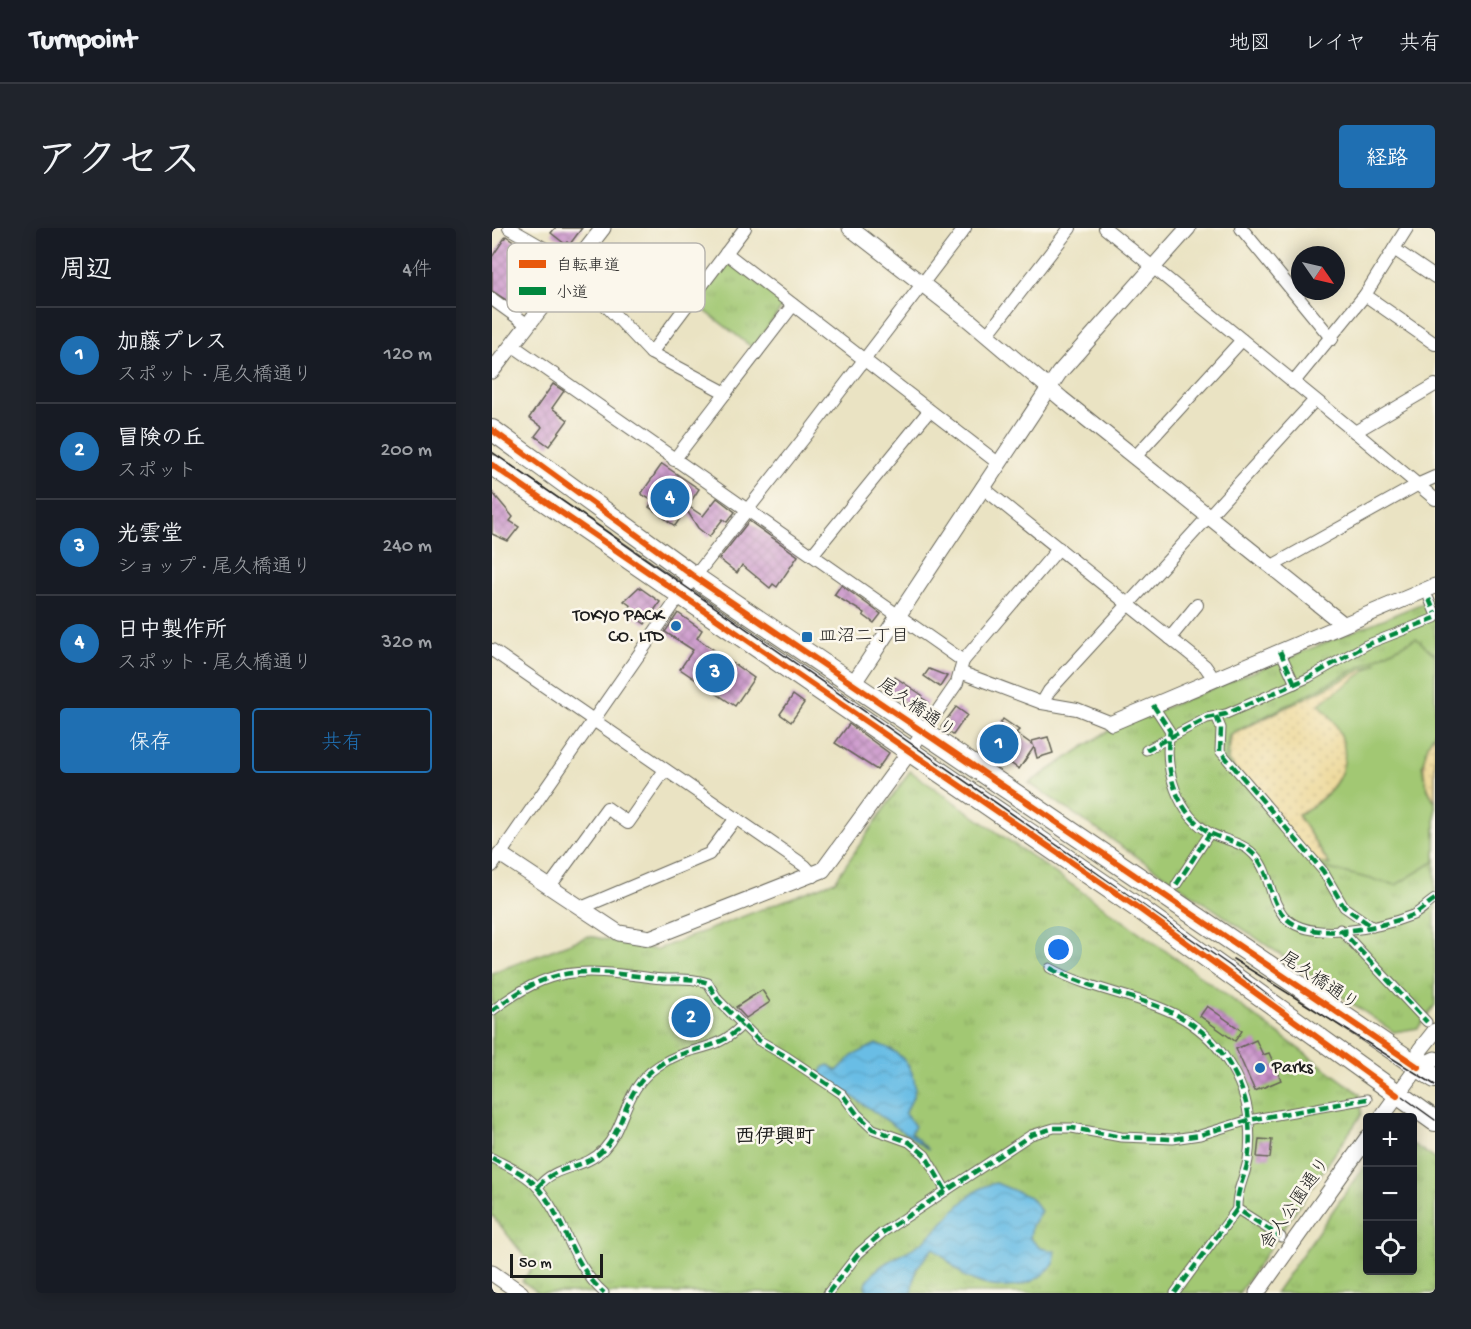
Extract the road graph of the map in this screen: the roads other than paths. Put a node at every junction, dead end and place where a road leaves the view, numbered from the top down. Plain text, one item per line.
1 (509, 228) edge
2 (603, 228) edge
3 (745, 228) edge
4 (965, 228) edge
5 (1070, 228) edge
6 (1105, 228) edge
7 (1188, 228) edge
8 (1407, 228) edge
9 (853, 229) edge
10 (1247, 230) edge
11 (535, 243) edge
12 (591, 243) edge
13 (1394, 249) junction
14 (726, 253) junction
15 (1154, 267) junction
16 (1435, 277) edge
17 (705, 281) edge
18 (921, 285) junction
19 (1365, 295) junction
20 (492, 299) edge
21 (793, 305) junction
22 (507, 310) edge
23 (510, 312) edge
24 (538, 312) edge
25 (613, 312) edge
26 (682, 312) edge
27 (528, 325) junction
28 (987, 335) junction
29 (1332, 339) junction
30 (1242, 340) junction
31 (1435, 344) edge
32 (512, 345) junction
33 (651, 353) junction
34 (864, 360) junction
35 (492, 371) edge
36 (1293, 383) junction
37 (1435, 385) edge
38 (1049, 388) junction
39 (726, 393) junction
40 (1314, 401) junction
41 (929, 411) junction
42 (492, 430) edge
43 (1354, 432) junction
44 (1135, 457) junction
45 (674, 460) junction
46 (998, 463) junction
47 (492, 465) edge
48 (1435, 477) edge
49 (1417, 485) junction
50 (982, 486) junction
51 (1435, 499) edge
52 (748, 510) junction
53 (1208, 516) junction
54 (1059, 548) junction
55 (812, 555) junction
56 (1272, 566) junction
57 (696, 578) junction
58 (1432, 592) edge
59 (681, 594) junction
60 (1128, 604) junction
61 (1197, 605) dead end
62 (1435, 612) edge
63 (899, 615) junction
64 (1435, 618) edge
65 (1343, 624) junction
66 (1170, 638) junction
67 (492, 650) edge
68 (1280, 651) junction
69 (961, 666) junction
70 (1214, 679) junction
71 (853, 684) junction
72 (1295, 684) junction
73 (1042, 703) junction
74 (1153, 705) junction
75 (1216, 716) junction
76 (592, 721) junction
77 (1112, 723) joint
78 (923, 733) junction
79 (1169, 739) junction
80 (1146, 750) dead end
81 (910, 751) junction
82 (665, 770) junction
83 (736, 818) junction
84 (1210, 833) junction
85 (495, 856) edge
86 (814, 876) junction
87 (1176, 885) dead end
88 (550, 886) junction
89 (1435, 898) edge
90 (581, 908) junction
91 (1373, 927) junction
92 (1340, 930) junction
93 (1050, 968) dead end
94 (492, 1011) edge
95 (742, 1025) junction
96 (1431, 1026) edge
97 (1426, 1063) edge
98 (1435, 1078) edge
99 (1397, 1095) junction
100 (1367, 1099) dead end
101 (1384, 1113) edge
102 (1249, 1120) junction
103 (1435, 1121) edge
104 (1363, 1144) edge
105 (492, 1158) edge
106 (538, 1187) junction
107 (946, 1191) junction
108 (1237, 1209) junction
109 (1281, 1237) dead end
110 (492, 1273) edge
111 (521, 1293) edge
112 (604, 1293) edge
113 (828, 1293) edge
114 (1175, 1293) edge
115 (1257, 1293) edge

1 - 11 street
2 - 12 street
3 - 14 street
4 - 18 street
5 - 28 street
6 - 15 street
7 - 15 street
8 - 13 street
9 - 18 street
10 - 29 street
13 - 16 street
13 - 19 street
14 - 17 street
14 - 21 street
15 - 30 street
15 - 38 street
18 - 28 street
18 - 34 street
19 - 29 street
19 - 31 street
20 - 22 street
21 - 34 street
21 - 39 street
23 - 27 street
24 - 27 street
25 - 33 street
26 - 33 street
27 - 32 street
28 - 38 street
29 - 36 street
30 - 36 street
30 - 44 street
32 - 35 street
32 - 45 street
33 - 39 street
34 - 41 street
34 - 52 street
36 - 40 street
37 - 43 street
38 - 44 street
38 - 46 street
39 - 45 street
40 - 43 street
40 - 53 street
41 - 46 street
41 - 55 street
42 - 57 main road, 尾久橋通り
43 - 49 street
44 - 53 street
45 - 52 street
46 - 50 street
47 - 59 main road, 尾久橋通り
48 - 49 street
49 - 51 street
49 - 56 street
50 - 54 street
50 - 63 street
52 - 55 street
52 - 57 street
53 - 56 street
53 - 60 street
54 - 60 street
54 - 69 street
55 - 63 street
56 - 65 street
57 - 59 street
57 - 71 main road, 尾久橋通り
58 - 62 street
58 - 65 street
59 - 76 street
59 - 81 main road, 尾久橋通り
60 - 66 street
60 - 73 street
61 - 66 street
63 - 69 street
63 - 71 street
64 - 72 street
65 - 68 street
66 - 70 street
67 - 76 street
68 - 70 street
68 - 72 street
69 - 73 street
69 - 78 street
70 - 74 street
71 - 78 main road, 尾久橋通り
72 - 75 street
73 - 77 street
74 - 77 street
74 - 79 street
75 - 79 street
75 - 91 street
76 - 82 street
76 - 85 street
78 - 81 street
78 - 97 main road, 尾久橋通り
79 - 80 street
79 - 84 street
81 - 86 street
81 - 99 main road, 尾久橋通り
82 - 83 street
82 - 88 street
83 - 86 street
83 - 90 street
84 - 87 street
84 - 92 street
85 - 88 street
86 - 90 street
88 - 90 street
89 - 91 street
91 - 92 street
92 - 96 street
93 - 102 street
94 - 95 street
95 - 106 street
95 - 107 street
96 - 97 street
97 - 98 main road, 尾久橋通り
97 - 99 street
99 - 101 street
99 - 103 main road, 尾久橋通り
100 - 102 street
102 - 107 street
102 - 108 street
104 - 115 street, 舎人公園通り
105 - 106 street
106 - 112 street
107 - 113 street
108 - 109 street
108 - 114 street
110 - 111 street

